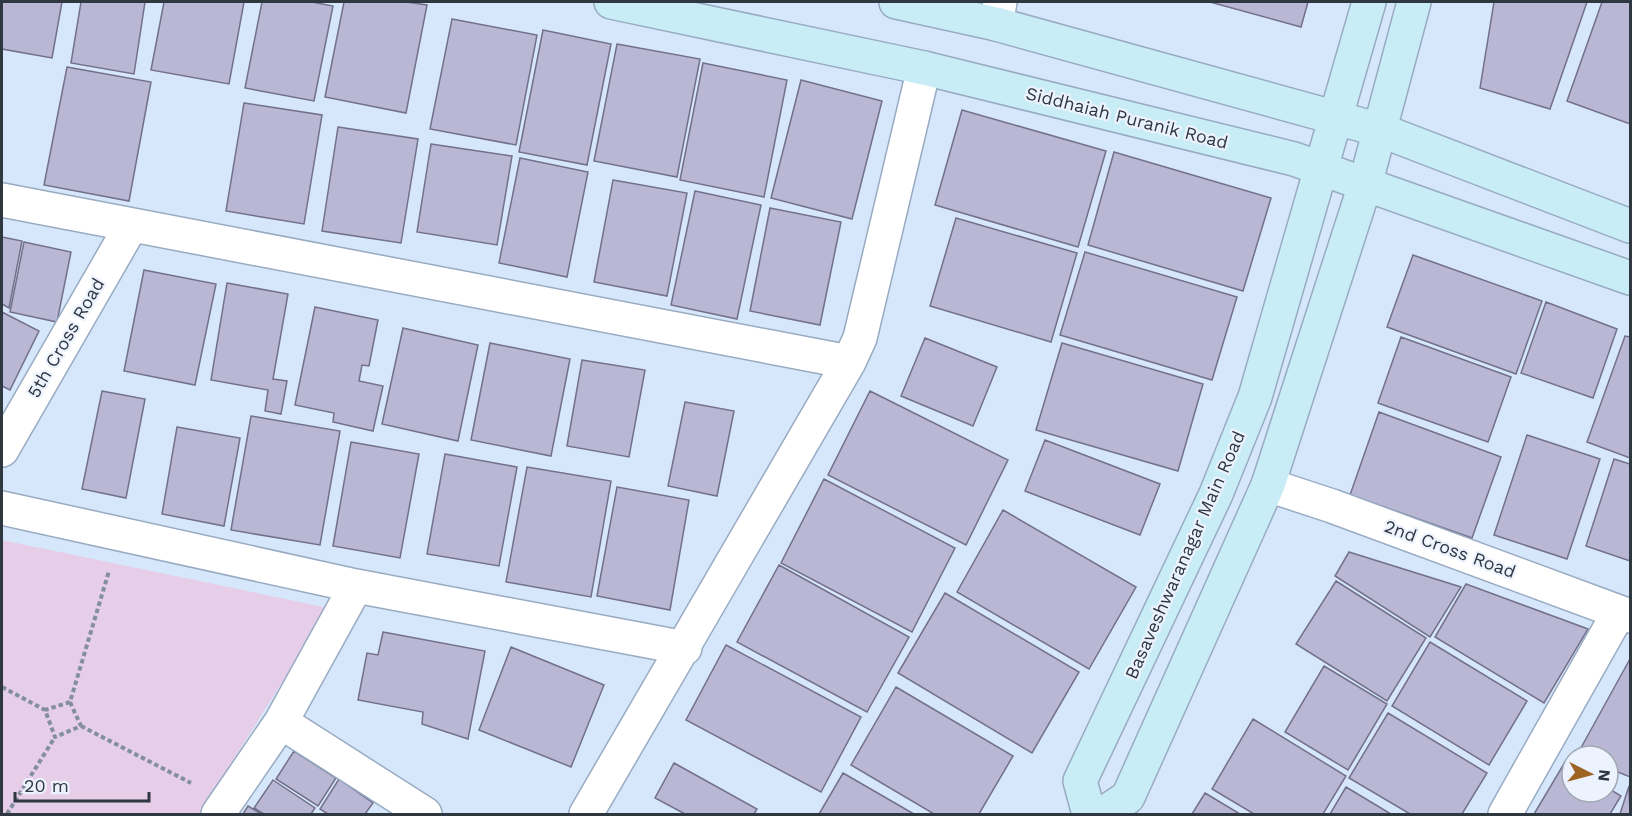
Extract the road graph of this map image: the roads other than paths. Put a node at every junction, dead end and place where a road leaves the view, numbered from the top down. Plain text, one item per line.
1 (611, 2) edge
2 (896, 2) edge
3 (1369, 2) edge
4 (1414, 2) edge
5 (998, 13) edge
6 (924, 69) junction
7 (1334, 117) junction
8 (1380, 130) junction
9 (1321, 169) junction
10 (1365, 185) junction
11 (2, 200) edge
12 (131, 226) junction
13 (1630, 226) edge
14 (1630, 278) edge
15 (849, 362) junction
16 (12, 408) edge
17 (2, 450) edge
18 (1268, 485) junction
19 (2, 508) edge
20 (356, 586) junction
21 (1625, 614) edge
22 (684, 648) junction
23 (281, 722) junction
24 (222, 808) edge
25 (409, 810) edge
26 (586, 814) edge
27 (1089, 814) edge
28 (1103, 814) edge
29 (1505, 814) edge

1 - 6 main road, Siddhaiah Puranik Road
2 - 5 main road
3 - 7 main road, Basaveshwaranagar Main Road
4 - 8 main road
5 - 7 main road
6 - 9 main road, Siddhaiah Puranik Road
6 - 15 street
7 - 8 main road
7 - 9 main road, Basaveshwaranagar Main Road
8 - 10 main road
8 - 13 main road
9 - 10 main road, Siddhaiah Puranik Road
9 - 27 main road, Basaveshwaranagar Main Road
10 - 14 main road, Siddhaiah Puranik Road
10 - 18 main road
11 - 12 street
12 - 15 street
12 - 16 street, 5th Cross Road
15 - 22 street
16 - 17 street, 5th Cross Road
18 - 21 street, 2nd Cross Road
18 - 28 main road
19 - 20 street
20 - 22 street
20 - 23 street
21 - 29 street
22 - 26 street
23 - 24 street
23 - 25 street

